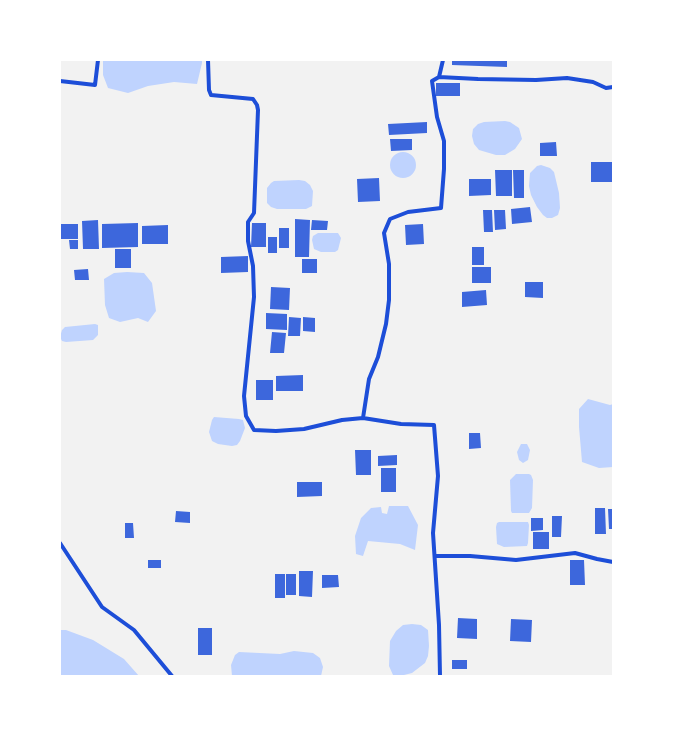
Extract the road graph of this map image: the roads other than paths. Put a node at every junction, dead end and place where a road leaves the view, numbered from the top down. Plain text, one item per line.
1 (98, 60) edge
2 (208, 60) edge
3 (443, 60) edge
4 (439, 77) junction
5 (60, 81) edge
6 (613, 88) edge
7 (363, 418) junction
8 (60, 543) edge
9 (435, 556) junction
10 (613, 562) edge
11 (172, 676) edge
12 (440, 676) edge

1 - 5 street
2 - 7 street
3 - 4 street
4 - 6 street
4 - 7 street
7 - 9 street
8 - 11 street
9 - 10 street
9 - 12 street

